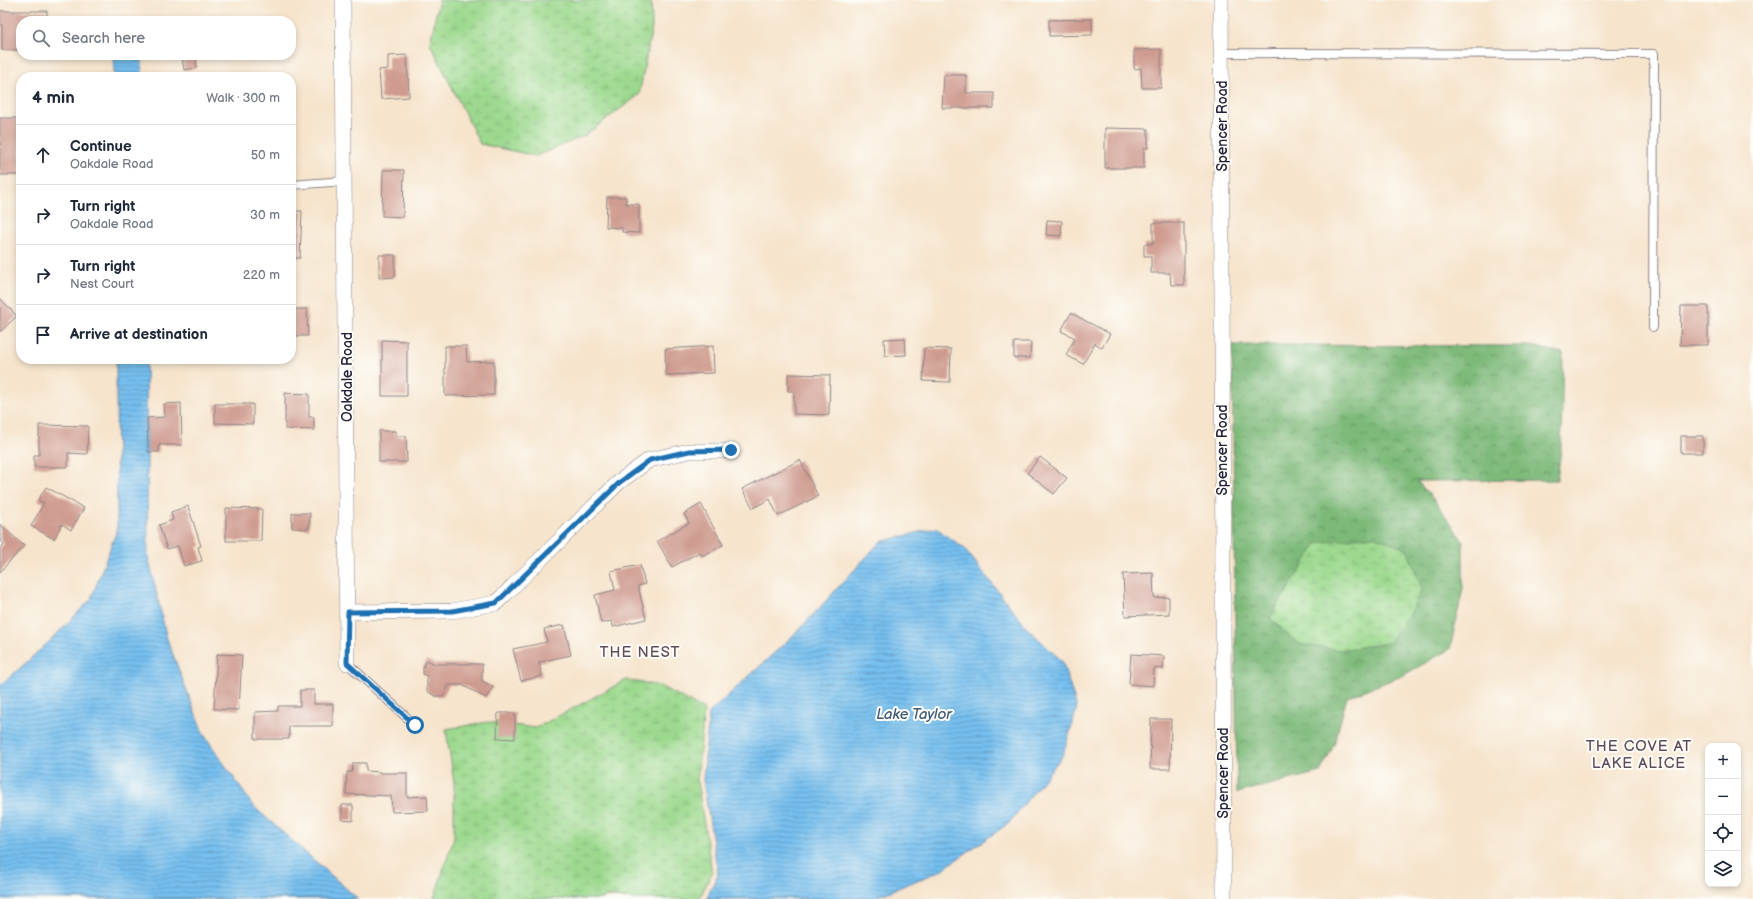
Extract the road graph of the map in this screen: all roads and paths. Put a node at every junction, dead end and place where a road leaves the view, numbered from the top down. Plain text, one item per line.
1 (343, 0) edge
2 (1222, 0) edge
3 (1222, 53) junction
4 (345, 181) junction
5 (296, 185) edge
6 (1653, 327) dead end
7 (731, 450) dead end
8 (348, 612) junction
9 (347, 663) joint
10 (415, 725) dead end
11 (1224, 899) edge

1 - 4 street, Oakdale Road
2 - 3 street, Spencer Road
3 - 6 lane
3 - 11 street, Spencer Road
4 - 5 lane
4 - 8 street, Oakdale Road
7 - 8 street
8 - 9 street, Oakdale Road
9 - 10 lane, Oakdale Road

